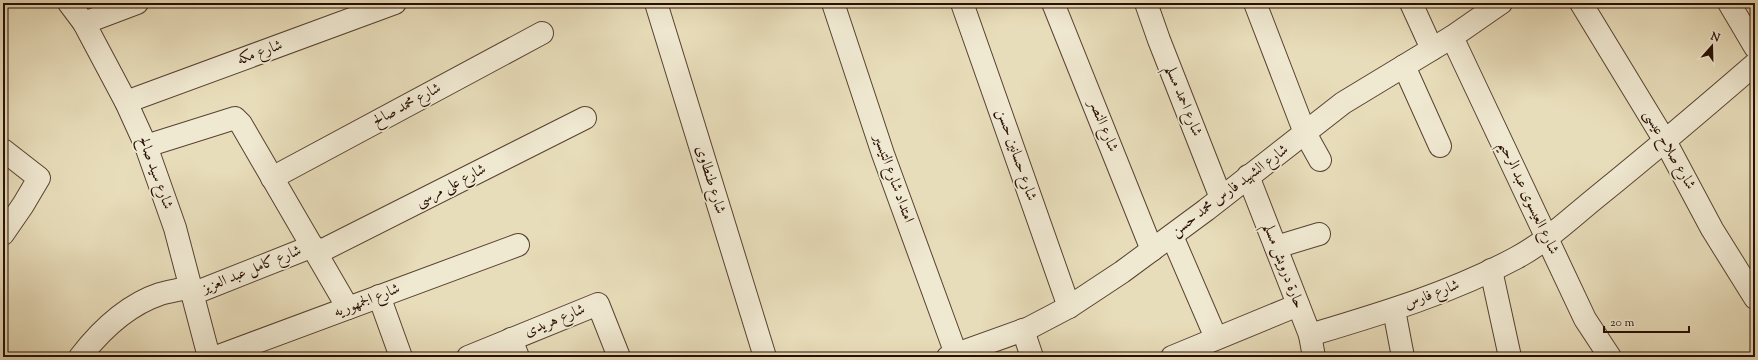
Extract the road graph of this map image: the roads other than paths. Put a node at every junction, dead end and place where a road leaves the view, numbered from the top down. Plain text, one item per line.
1 (68, 3) edge
2 (137, 3) edge
3 (395, 3) edge
4 (656, 3) edge
5 (833, 3) edge
6 (962, 3) edge
7 (1053, 3) edge
8 (1146, 3) edge
9 (1255, 3) edge
10 (1411, 3) edge
11 (1501, 3) edge
12 (1581, 3) edge
13 (1729, 3) edge
14 (84, 23) junction
15 (542, 33) dead end
16 (1452, 37) junction
17 (1755, 47) edge
18 (1432, 49) junction
19 (1755, 64) edge
20 (1404, 66) junction
21 (126, 102) junction
22 (585, 118) dead end
23 (1305, 134) junction
24 (1665, 141) junction
25 (146, 146) junction
26 (1440, 146) dead end
27 (3, 150) edge
28 (1320, 160) dead end
29 (1248, 176) junction
30 (272, 178) junction
31 (1221, 198) junction
32 (3, 234) edge
33 (1319, 234) dead end
34 (1172, 236) junction
35 (1547, 238) junction
36 (518, 245) dead end
37 (1276, 247) junction
38 (314, 250) junction
39 (1152, 250) junction
40 (1491, 270) junction
41 (191, 290) junction
42 (379, 296) junction
43 (1755, 298) edge
44 (1298, 305) junction
45 (1069, 307) junction
46 (348, 308) junction
47 (1394, 310) junction
48 (1023, 330) junction
49 (1310, 335) junction
50 (1216, 338) junction
51 (515, 348) edge
52 (952, 356) edge
53 (80, 357) edge
54 (209, 357) edge
55 (216, 357) edge
56 (402, 357) edge
57 (468, 357) edge
58 (619, 357) edge
59 (765, 357) edge
60 (1032, 357) edge
61 (1172, 357) edge
62 (1314, 357) edge
63 (1403, 357) edge
64 (1510, 357) edge
65 (1610, 357) edge

1 - 14 street, شارع سيد صالح
2 - 14 street
3 - 21 street, شارع مكه
4 - 59 street, شارع طنطاوى
5 - 52 street, امتداد شارع التيسير
6 - 45 street, شارع حسانين حسن
7 - 39 street, شارع النصر
8 - 31 street, شارع احمد مسلم
9 - 23 street
10 - 18 street
11 - 16 street, شارع الشهيد فارس محمد حسن
12 - 24 street, شارع صلاح عيسى
13 - 17 street
14 - 21 street, شارع سيد صالح
15 - 30 street, شارع محمد صالح
16 - 18 street, شارع الشهيد فارس محمد حسن
16 - 35 street, شارع العيسوى عبد الرحيم
18 - 20 street, شارع الشهيد فارس محمد حسن
19 - 24 street, شارع فارس
20 - 23 street, شارع الشهيد فارس محمد حسن
20 - 26 street
21 - 25 street, شارع سيد صالح
22 - 38 street, شارع على مرسى
23 - 28 street
23 - 29 street, شارع الشهيد فارس محمد حسن
24 - 35 street, شارع فارس
24 - 43 street, شارع صلاح عيسى
25 - 30 street
25 - 41 street, شارع سيد صالح
27 - 32 street
29 - 31 street, شارع الشهيد فارس محمد حسن
29 - 37 street, حارة درويش مسلم
30 - 38 street
31 - 34 street, شارع الشهيد فارس محمد حسن
33 - 37 street
34 - 39 street, شارع الشهيد فارس محمد حسن
34 - 50 street
35 - 40 street, شارع فارس
35 - 65 street, شارع العيسوى عبد الرحيم
36 - 42 street, شارع الجمهوريه
37 - 44 street, حارة درويش مسلم
38 - 41 street, شارع كامل عبد العزيز
38 - 46 street
39 - 45 street, شارع الشهيد فارس محمد حسن
40 - 47 street, شارع فارس
40 - 64 street
41 - 53 street, شارع كامل عبد العزيز
41 - 54 street, شارع سيد صالح
42 - 46 street, شارع الجمهوريه
42 - 56 street
44 - 49 street, حارة درويش مسلم
44 - 50 street
45 - 48 street, شارع الشهيد فارس محمد حسن
46 - 55 street, شارع الجمهوريه
47 - 49 street, شارع فارس
47 - 63 street
48 - 52 street, شارع الشهيد فارس محمد حسن
48 - 60 street
49 - 62 street, حارة درويش مسلم
50 - 61 street
51 - 57 street, شارع هريدى
51 - 58 street, شارع هريدى

